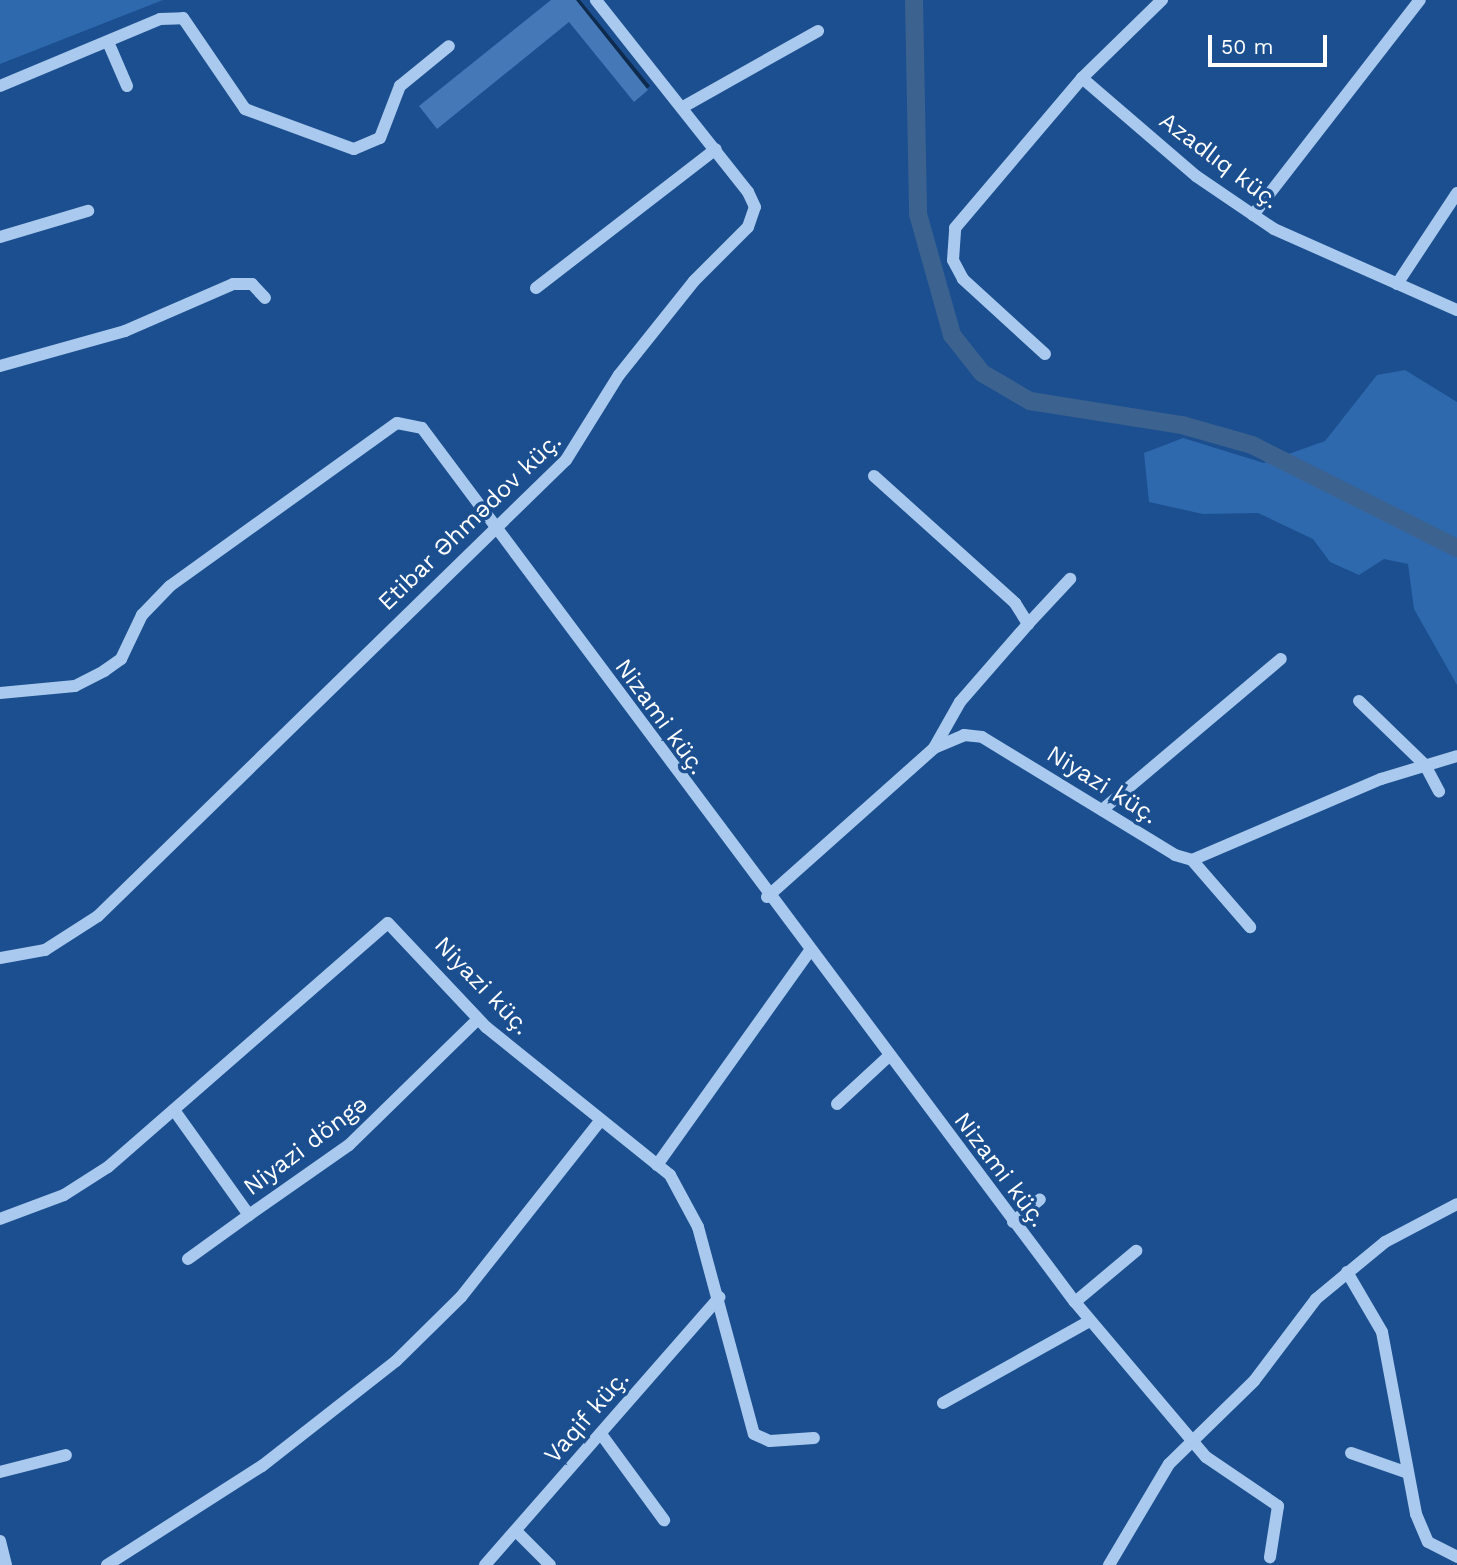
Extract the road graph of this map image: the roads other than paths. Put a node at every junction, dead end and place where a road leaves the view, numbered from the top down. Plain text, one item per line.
1 (596, 0) edge
2 (1162, 0) edge
3 (1420, 0) edge
4 (818, 31) dead end
5 (108, 42) junction
6 (449, 46) dead end
7 (1082, 78) junction
8 (0, 86) edge
9 (127, 86) dead end
10 (683, 107) junction
11 (716, 149) junction
12 (1457, 193) edge
13 (88, 211) dead end
14 (1253, 215) junction
15 (0, 237) edge
16 (1397, 284) junction
17 (536, 288) dead end
18 (265, 298) dead end
19 (1457, 310) edge
20 (1045, 354) dead end
21 (0, 366) edge
22 (874, 476) dead end
23 (496, 526) junction
24 (1070, 579) dead end
25 (1028, 624) junction
26 (1281, 659) dead end
27 (0, 693) edge
28 (1359, 701) dead end
29 (934, 748) junction
30 (1457, 756) edge
31 (1425, 765) junction
32 (1439, 790) dead end
33 (1102, 810) junction
34 (1192, 860) junction
35 (767, 897) junction
36 (1250, 927) dead end
37 (809, 952) junction
38 (0, 958) edge
39 (478, 1019) junction
40 (888, 1057) junction
41 (837, 1104) dead end
42 (174, 1110) junction
43 (599, 1122) junction
44 (657, 1165) junction
45 (1040, 1199) dead end
46 (1457, 1204) edge
47 (249, 1215) junction
48 (0, 1219) edge
49 (1013, 1222) junction
50 (1136, 1251) dead end
51 (188, 1259) dead end
52 (1346, 1272) junction
53 (720, 1297) junction
54 (1075, 1302) junction
55 (1090, 1321) junction
56 (943, 1403) dead end
57 (601, 1434) junction
58 (814, 1438) dead end
59 (1191, 1441) junction
60 (1351, 1454) dead end
61 (66, 1455) dead end
62 (0, 1472) edge
63 (1408, 1473) junction
64 (664, 1520) dead end
65 (516, 1531) junction
66 (0, 1541) edge
67 (1270, 1557) dead end
68 (1457, 1557) edge
69 (6, 1565) edge
70 (107, 1565) edge
71 (485, 1565) edge
72 (550, 1565) edge
73 (1109, 1565) edge

1 - 10 street, Etibar Əhmədov küç.
2 - 7 street
3 - 14 street
4 - 10 street
5 - 6 street
5 - 8 street
5 - 9 street
7 - 14 street, Azadlıq küç.
7 - 20 street
10 - 11 street, Etibar Əhmədov küç.
11 - 17 street
11 - 23 street, Etibar Əhmədov küç.
12 - 16 street
13 - 15 street
14 - 16 street, Azadlıq küç.
16 - 19 street, Azadlıq küç.
18 - 21 street
22 - 25 street
23 - 27 street, Nizami küç.
23 - 35 street, Nizami küç.
23 - 38 street, Etibar Əhmədov küç.
24 - 25 street
25 - 29 street
26 - 33 street
28 - 31 street
29 - 33 street, Niyazi küç.
29 - 35 street, Niyazi küç.
30 - 31 street
31 - 32 street
31 - 34 street
33 - 34 street, Niyazi küç.
34 - 36 street
35 - 37 street, Nizami küç.
37 - 40 street, Nizami küç.
37 - 44 street
39 - 42 street, Niyazi küç.
39 - 43 street, Niyazi küç.
39 - 47 street, Niyazi döngə
40 - 41 street
40 - 49 street, Nizami küç.
42 - 47 street, Niyazi döngə
42 - 48 street, Niyazi küç.
43 - 44 street, Niyazi küç.
43 - 70 street
44 - 53 street, Niyazi küç.
45 - 49 street
46 - 52 street
47 - 51 street
49 - 54 street, Nizami küç.
50 - 54 street
52 - 59 street
52 - 63 street
53 - 57 street, Vaqif küç.
53 - 58 street, Niyazi küç.
54 - 55 street, Nizami küç.
55 - 56 street
55 - 59 street, Nizami küç.
57 - 64 street
57 - 65 street, Vaqif küç.
59 - 67 street, Nizami küç.
59 - 73 street
60 - 63 street
61 - 62 street
63 - 68 street
65 - 71 street, Vaqif küç.
65 - 72 street
66 - 69 street

